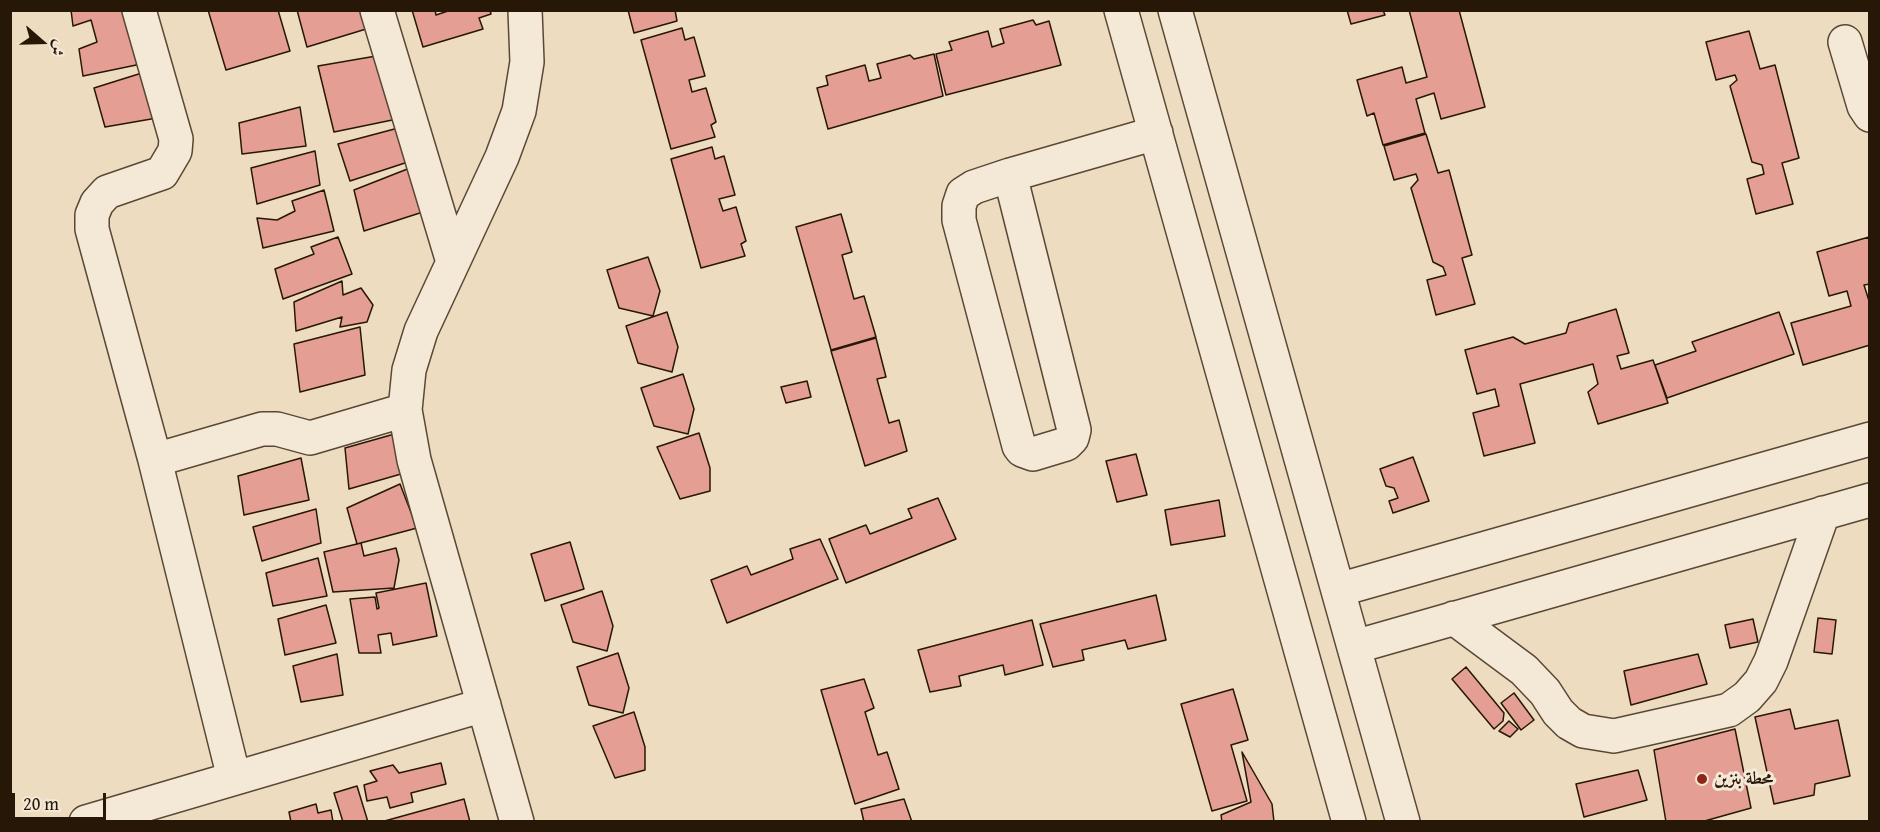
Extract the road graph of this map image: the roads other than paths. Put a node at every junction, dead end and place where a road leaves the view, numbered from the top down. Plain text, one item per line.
1 (139, 10) edge
2 (377, 10) edge
3 (525, 10) edge
4 (1121, 10) edge
5 (1175, 10) edge
6 (1845, 42) dead end
7 (1869, 115) edge
8 (1156, 133) junction
9 (1010, 175) junction
10 (453, 262) junction
11 (405, 410) junction
12 (1869, 439) edge
13 (155, 460) junction
14 (1869, 500) edge
15 (1823, 513) junction
16 (1338, 590) junction
17 (1454, 618) junction
18 (1354, 647) junction
19 (484, 705) junction
20 (234, 778) junction
21 (156, 812) edge
22 (86, 822) edge
23 (517, 822) edge
24 (1349, 822) edge
25 (1403, 822) edge

1 - 13 street
2 - 10 street
3 - 10 street
4 - 8 street
5 - 16 street
6 - 7 street
8 - 9 street
8 - 24 street
9 - 9 street
10 - 11 street
11 - 13 street
11 - 19 street
12 - 16 street
13 - 20 street
14 - 15 street
15 - 17 street
15 - 17 street
16 - 18 street
17 - 18 street
18 - 25 street
19 - 20 street
19 - 23 street
20 - 21 street
21 - 22 street

